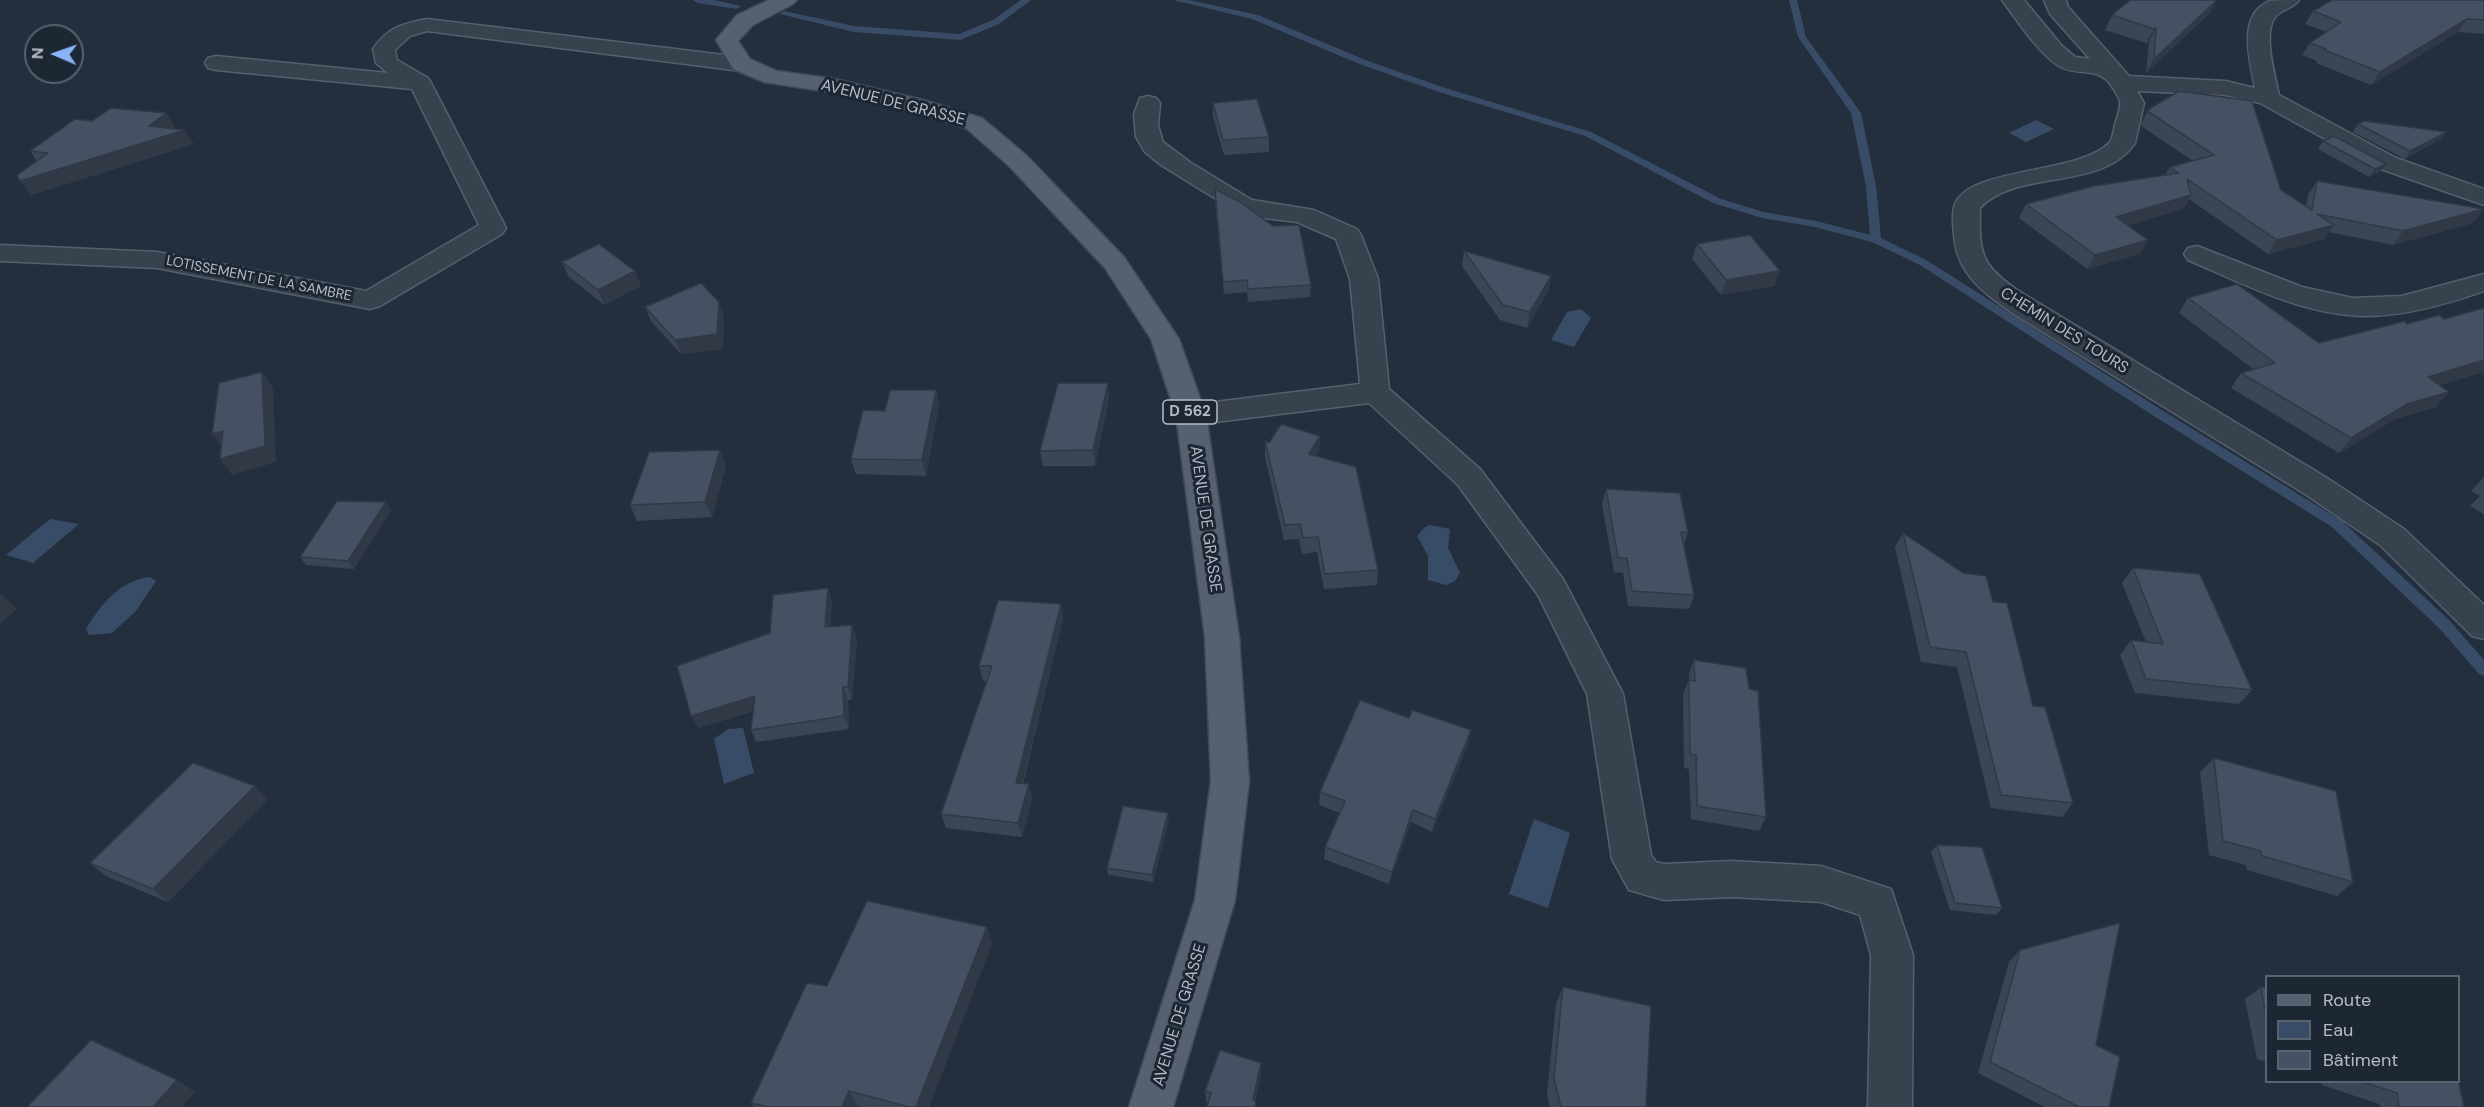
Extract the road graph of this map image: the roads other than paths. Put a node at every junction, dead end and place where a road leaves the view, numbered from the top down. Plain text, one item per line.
1 (786, 0) edge
2 (2013, 0) edge
3 (2055, 0) edge
4 (2288, 0) edge
5 (216, 63) dead end
6 (741, 64) junction
7 (2116, 76) junction
8 (420, 84) junction
9 (2268, 98) junction
10 (1148, 103) dead end
11 (2484, 197) edge
12 (0, 253) edge
13 (2197, 254) dead end
14 (2484, 282) edge
15 (1375, 392) junction
16 (1191, 415) junction
17 (2484, 626) edge
18 (1151, 1107) edge
19 (1890, 1107) edge

1 - 6 main road
2 - 7 street
3 - 7 street, CHEMIN DES TOURS
4 - 9 street
5 - 8 street
6 - 8 street
6 - 16 main road, AVENUE DE GRASSE / D 562
7 - 9 street
7 - 17 street, CHEMIN DES TOURS
8 - 12 street, LOTISSEMENT DE LA SAMBRE
9 - 11 street
10 - 15 street
13 - 14 street
15 - 16 street
15 - 19 street
16 - 18 main road, AVENUE DE GRASSE / D 562

